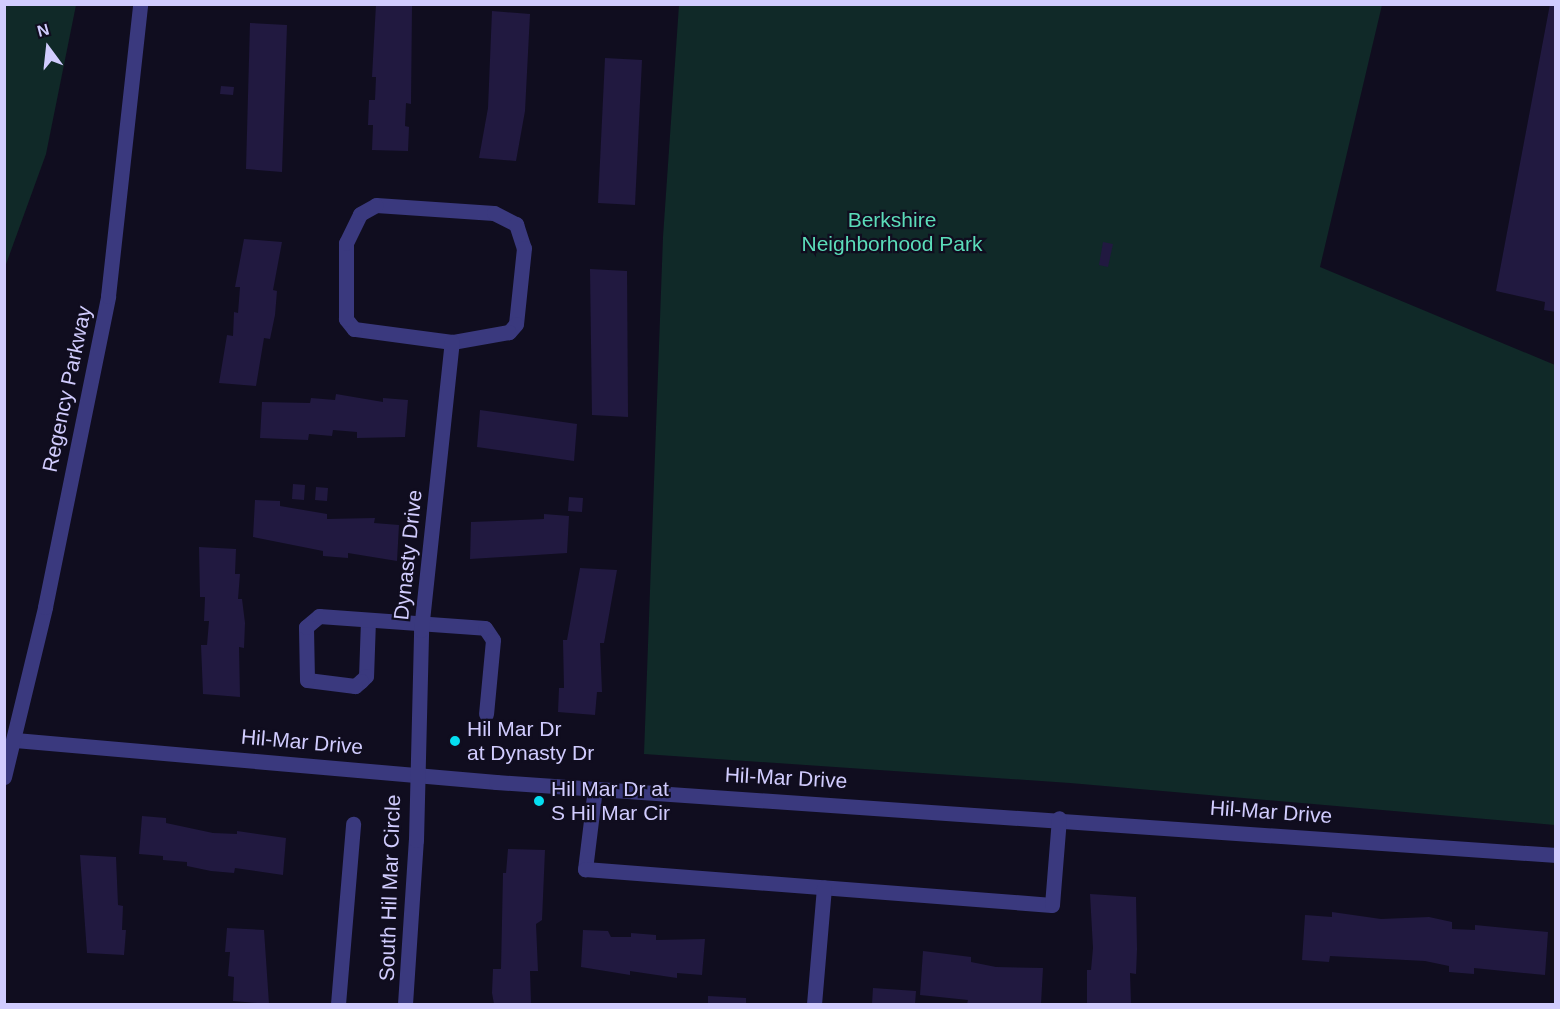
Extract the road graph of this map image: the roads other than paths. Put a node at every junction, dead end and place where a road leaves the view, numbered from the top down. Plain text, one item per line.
1 (140, 4) edge
2 (452, 342) junction
3 (369, 620) junction
4 (422, 622) junction
5 (486, 714) dead end
6 (15, 740) junction
7 (415, 772) junction
8 (4, 777) edge
9 (595, 788) junction
10 (1059, 818) junction
11 (353, 825) dead end
12 (1556, 855) edge
13 (824, 887) junction
14 (338, 1005) edge
15 (405, 1005) edge
16 (814, 1005) edge

1 - 6 street, Regency Parkway
2 - 2 street
2 - 4 street, Dynasty Drive
3 - 3 street
3 - 4 street
4 - 5 street
4 - 7 street, Dynasty Drive
6 - 7 street, Hil-Mar Drive
6 - 8 street, Regency Parkway
7 - 9 street, Hil-Mar Drive
7 - 15 street, South Hil Mar Circle
9 - 10 street, Hil-Mar Drive
9 - 13 street
10 - 12 street, Hil-Mar Drive
10 - 13 street
11 - 14 street
13 - 16 street

